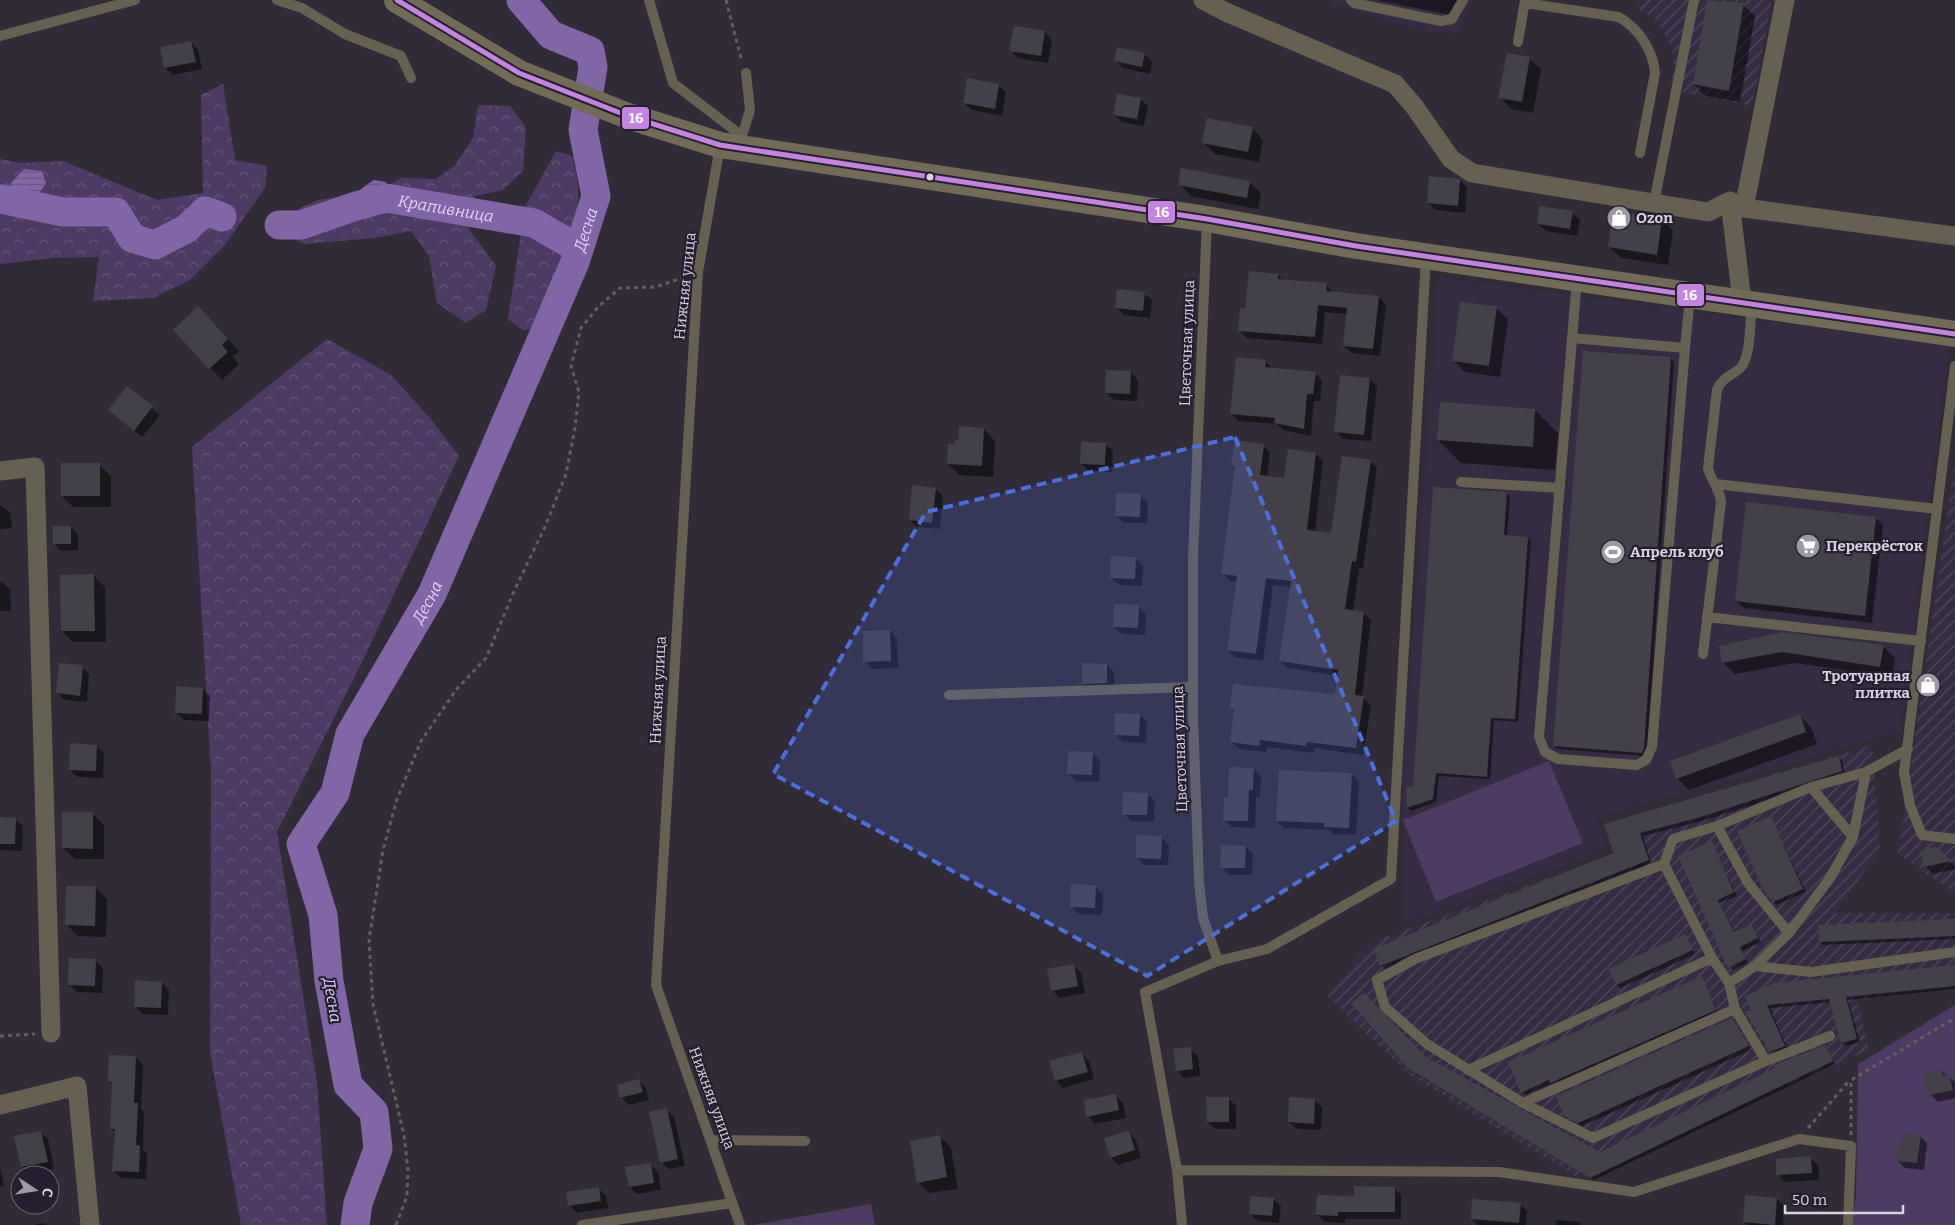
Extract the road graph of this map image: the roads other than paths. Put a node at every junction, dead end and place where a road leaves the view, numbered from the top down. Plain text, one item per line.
1 (135, 0) edge
2 (277, 0) edge
3 (397, 0) edge
4 (649, 0) edge
5 (1203, 0) edge
6 (1351, 0) edge
7 (1463, 0) edge
8 (1694, 0) edge
9 (1785, 0) edge
10 (1525, 2) edge
11 (0, 36) edge
12 (1518, 42) dead end
13 (746, 73) road end
14 (411, 78) dead end
15 (735, 143) junction
16 (1640, 153) dead end
17 (1654, 203) junction
18 (1737, 204) junction
19 (1207, 219) junction
20 (1955, 236) edge
21 (1426, 256) junction
22 (1578, 278) junction
23 (1690, 294) junction
24 (1747, 302) junction
25 (1955, 334) edge
26 (1572, 338) junction
27 (1685, 348) junction
28 (1955, 366) edge
29 (0, 471) edge
30 (1461, 482) dead end
31 (1716, 484) junction
32 (1560, 488) junction
33 (1937, 509) junction
34 (1707, 616) junction
35 (1921, 641) junction
36 (1703, 654) dead end
37 (1193, 687) junction
38 (949, 695) dead end
39 (1908, 749) junction
40 (1866, 772) junction
41 (1811, 787) junction
42 (1717, 826) junction
43 (1853, 837) junction
44 (1955, 838) edge
45 (1664, 864) junction
46 (1789, 933) junction
47 (1955, 952) edge
48 (1712, 958) junction
49 (1218, 961) junction
50 (1755, 966) junction
51 (1729, 983) junction
52 (1735, 1009) junction
53 (51, 1033) road end
54 (1830, 1036) dead end
55 (1766, 1061) junction
56 (1468, 1070) junction
57 (1523, 1103) junction
58 (0, 1105) edge
59 (711, 1140) junction
60 (805, 1142) dead end
61 (1177, 1170) junction
62 (732, 1202) junction
63 (90, 1225) edge
64 (582, 1225) edge
65 (740, 1225) edge
66 (1182, 1225) edge
67 (1848, 1225) edge

1 - 11 lane
2 - 14 lane
3 - 15 street
4 - 15 lane
5 - 17 street
6 - 7 lane
8 - 17 lane
9 - 18 street
10 - 12 lane
10 - 16 lane
13 - 15 lane, Нижняя улица
15 - 19 street
15 - 59 lane, Нижняя улица
17 - 18 street
18 - 20 street
18 - 24 street
19 - 21 street
19 - 37 lane, Цветочная улица
21 - 22 street
21 - 49 lane
22 - 23 street
22 - 26 lane
23 - 24 street
23 - 27 lane
24 - 25 street
24 - 31 lane
26 - 27 lane
26 - 32 lane
27 - 32 lane
28 - 33 lane
29 - 53 street
30 - 32 lane
31 - 33 lane
31 - 34 lane
33 - 35 lane
34 - 35 lane
34 - 36 lane
35 - 39 lane
37 - 38 lane
37 - 49 lane, Цветочная улица
39 - 40 lane
39 - 44 lane
40 - 41 lane
40 - 43 lane
41 - 42 lane
41 - 43 lane
42 - 45 lane
42 - 46 lane
43 - 46 lane
45 - 48 lane
45 - 56 lane
46 - 50 lane
47 - 50 lane
48 - 51 lane
48 - 56 lane
49 - 61 lane
50 - 51 lane
51 - 52 lane
52 - 55 lane
52 - 57 lane
54 - 55 lane
55 - 57 lane
56 - 57 lane
58 - 63 street
59 - 60 lane
59 - 62 lane, Нижняя улица
61 - 66 lane
61 - 67 lane
62 - 64 lane
62 - 65 lane, Нижняя улица

